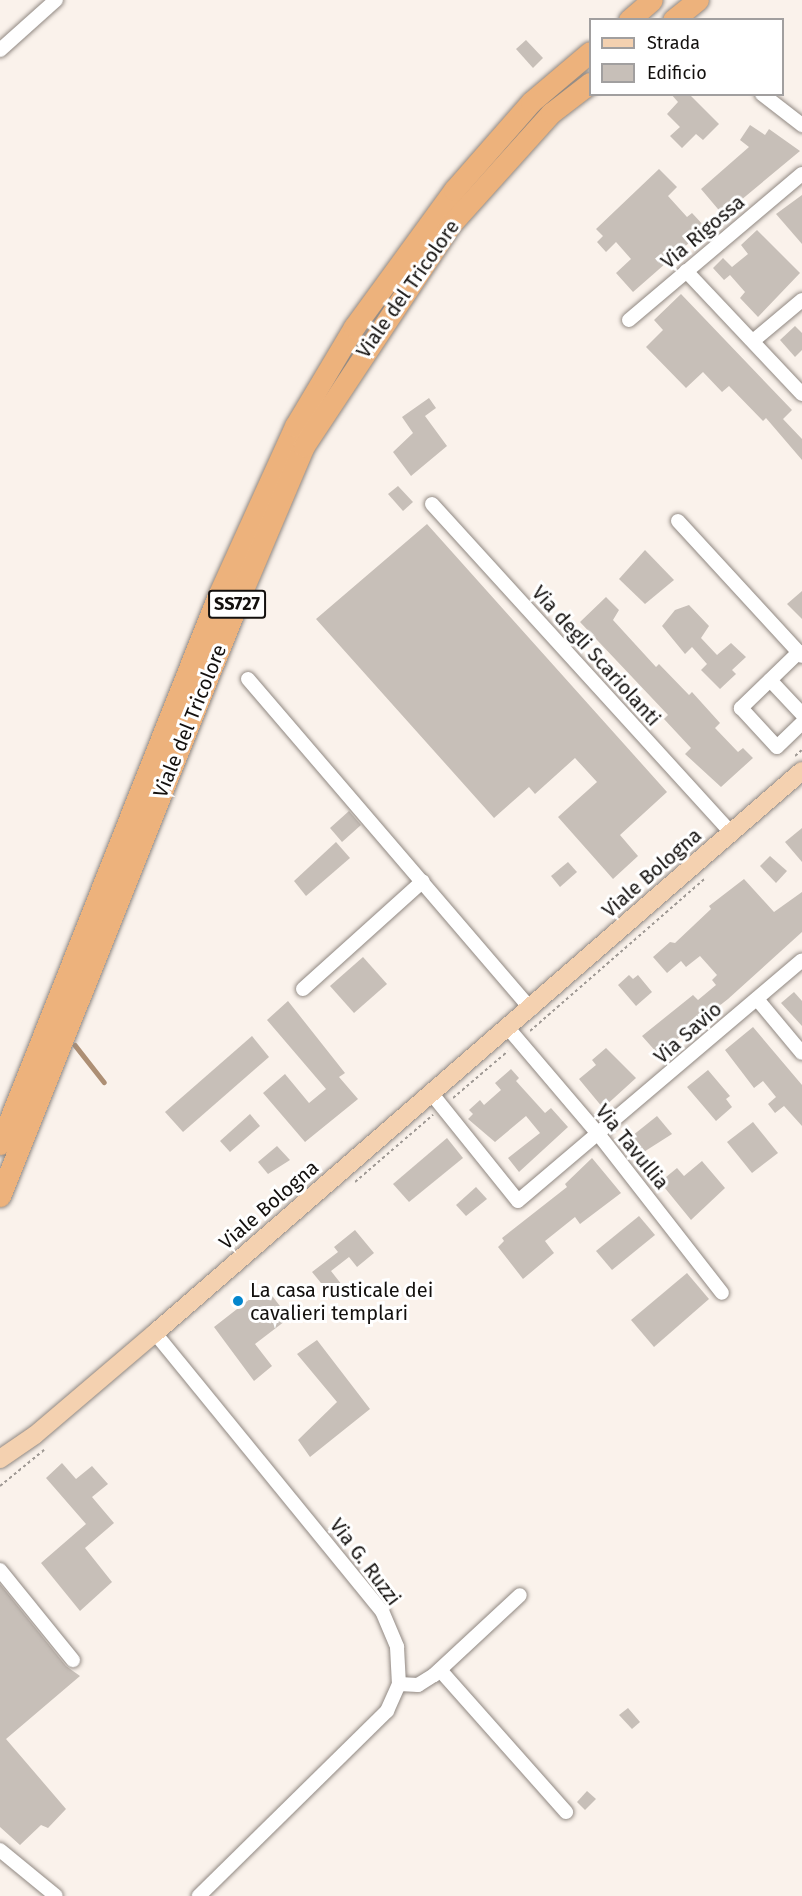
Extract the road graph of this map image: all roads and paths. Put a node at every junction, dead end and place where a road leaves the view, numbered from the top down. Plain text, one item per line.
1 (56, 0) edge
2 (652, 0) edge
3 (698, 0) edge
4 (631, 18) edge
5 (676, 18) edge
6 (0, 50) edge
7 (589, 54) edge
8 (589, 84) edge
9 (765, 96) edge
10 (802, 125) edge
11 (802, 174) edge
12 (686, 271) junction
13 (802, 300) edge
14 (629, 320) dead end
15 (753, 341) junction
16 (802, 394) edge
17 (432, 504) dead end
18 (678, 522) dead end
19 (800, 654) edge
20 (248, 679) dead end
21 (770, 680) junction
22 (802, 714) edge
23 (802, 723) edge
24 (802, 771) edge
25 (732, 834) junction
26 (423, 882) junction
27 (802, 960) edge
28 (303, 988) dead end
29 (757, 999) junction
30 (531, 1009) junction
31 (508, 1028) junction
32 (802, 1053) edge
33 (432, 1094) junction
34 (599, 1135) junction
35 (0, 1144) edge
36 (0, 1196) edge
37 (722, 1293) dead end
38 (155, 1333) junction
39 (35, 1435) junction
40 (0, 1442) edge
41 (0, 1459) edge
42 (0, 1570) edge
43 (519, 1595) dead end
44 (73, 1660) dead end
45 (440, 1670) junction
46 (399, 1684) junction
47 (566, 1812) dead end
48 (0, 1850) edge
49 (56, 1896) edge
50 (199, 1896) edge

1 - 6 street
2 - 4 highway
3 - 5 highway
7 - 35 highway, Viale del Tricolore / SS727
8 - 36 highway, Viale del Tricolore / SS727
9 - 10 street
11 - 12 street, Via Rigossa
12 - 14 street, Via Rigossa
12 - 15 street
13 - 15 street
15 - 16 street
17 - 25 street, Via degli Scariolanti
18 - 19 street
19 - 21 street
20 - 26 street
21 - 22 street
21 - 23 street
24 - 25 main road, Viale Bologna
25 - 30 main road, Viale Bologna
26 - 28 street
26 - 30 street
27 - 29 street, Via Savio
29 - 32 street
29 - 34 street, Via Savio
30 - 31 main road, Viale Bologna
31 - 33 main road, Viale Bologna
31 - 34 street, Via Tavullia
33 - 34 street, Via Savio
33 - 38 main road, Viale Bologna
34 - 37 street, Via Tavullia
38 - 39 main road, Viale Bologna
38 - 46 street, Via G. Ruzzi
39 - 40 main road, Viale Bologna
39 - 41 main road, Viale Bologna
42 - 44 street
43 - 45 street
45 - 46 street
45 - 47 street
46 - 50 street, Via G. Ruzzi
48 - 49 street

